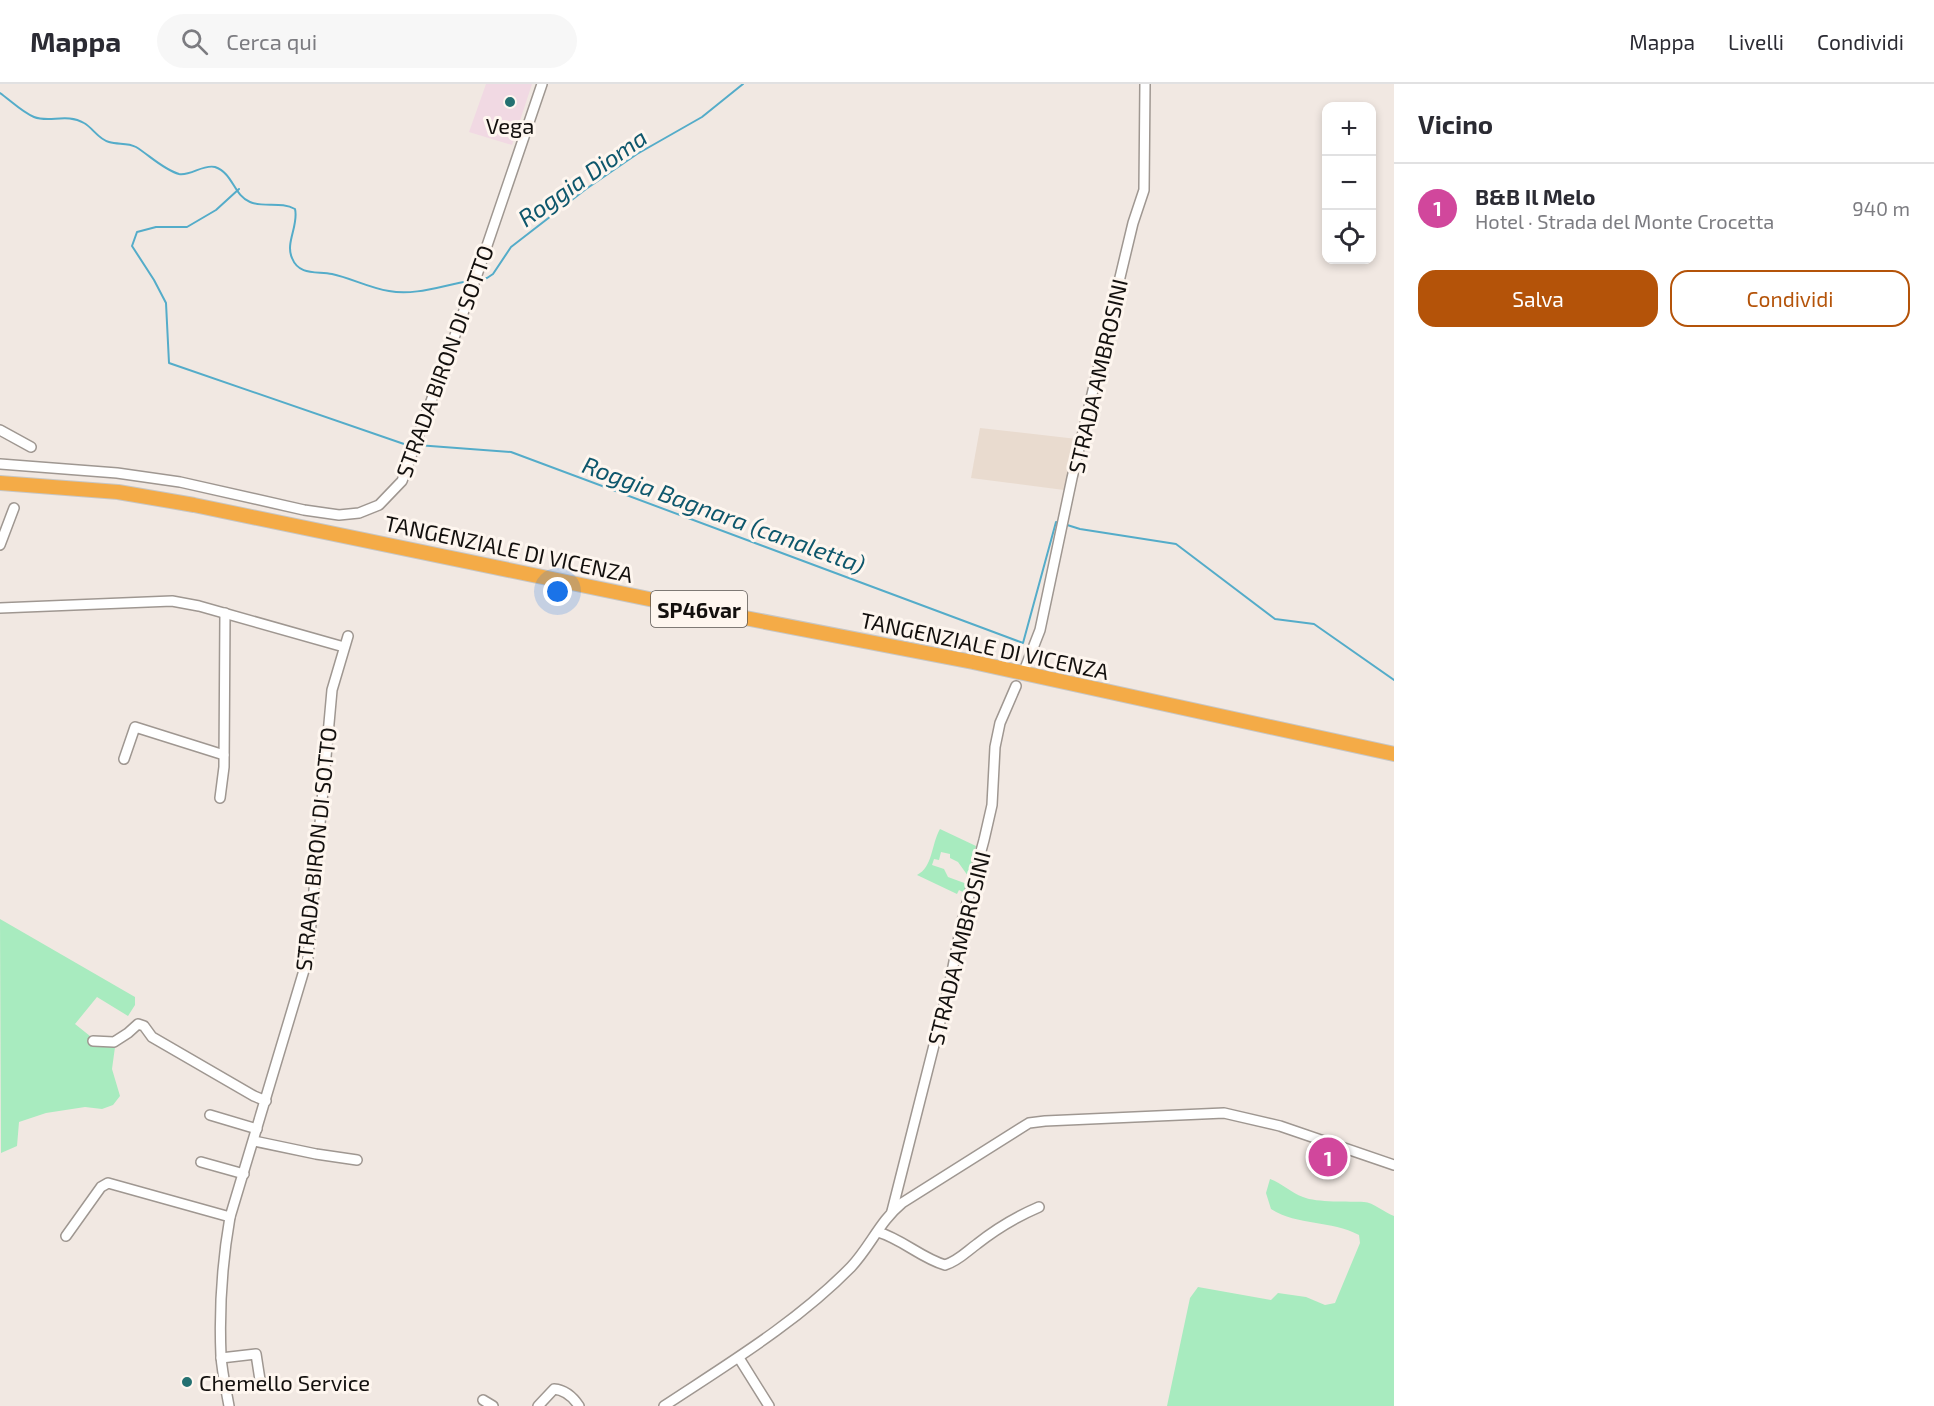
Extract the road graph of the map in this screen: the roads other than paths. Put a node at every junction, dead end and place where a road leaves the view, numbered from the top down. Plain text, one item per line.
1 (542, 84) edge
2 (1145, 84) edge
3 (0, 430) edge
4 (32, 447) dead end
5 (0, 464) edge
6 (0, 483) edge
7 (14, 508) dead end
8 (0, 545) edge
9 (0, 608) edge
10 (225, 613) junction
11 (348, 636) dead end
12 (345, 647) junction
13 (1026, 666) dead end
14 (1016, 686) dead end
15 (1394, 754) edge
16 (224, 755) junction
17 (124, 759) dead end
18 (220, 798) dead end
19 (93, 1041) dead end
20 (266, 1101) junction
21 (210, 1115) dead end
22 (257, 1130) junction
23 (254, 1141) junction
24 (357, 1160) dead end
25 (201, 1162) dead end
26 (1394, 1165) edge
27 (244, 1174) junction
28 (1039, 1207) dead end
29 (892, 1211) junction
30 (230, 1217) junction
31 (878, 1232) junction
32 (66, 1236) dead end
33 (221, 1358) junction
34 (739, 1358) junction
35 (260, 1380) dead end
36 (483, 1400) dead end
37 (229, 1406) edge
38 (493, 1406) edge
39 (538, 1406) edge
40 (579, 1406) edge
41 (664, 1406) edge
42 (770, 1406) edge

1 - 5 street, STRADA BIRON DI SOTTO
2 - 13 street, STRADA AMBROSINI
3 - 4 street
6 - 15 highway, TANGENZIALE DI VICENZA / SP46var
7 - 8 street
9 - 10 street
10 - 12 street
10 - 16 street
11 - 12 street, STRADA BIRON DI SOTTO
12 - 20 street, STRADA BIRON DI SOTTO
14 - 29 street, STRADA AMBROSINI
16 - 17 street
16 - 18 street
19 - 20 street
20 - 22 street, STRADA BIRON DI SOTTO
21 - 22 street
22 - 23 street, STRADA BIRON DI SOTTO
23 - 24 street
23 - 27 street, STRADA BIRON DI SOTTO
25 - 27 street
26 - 29 street
27 - 30 street, STRADA BIRON DI SOTTO
28 - 31 street
29 - 31 street
30 - 32 street
30 - 33 street, STRADA BIRON DI SOTTO
31 - 34 street
33 - 35 street
33 - 37 street, STRADA BIRON DI SOTTO
34 - 41 street
34 - 42 street
36 - 38 street
39 - 40 street

